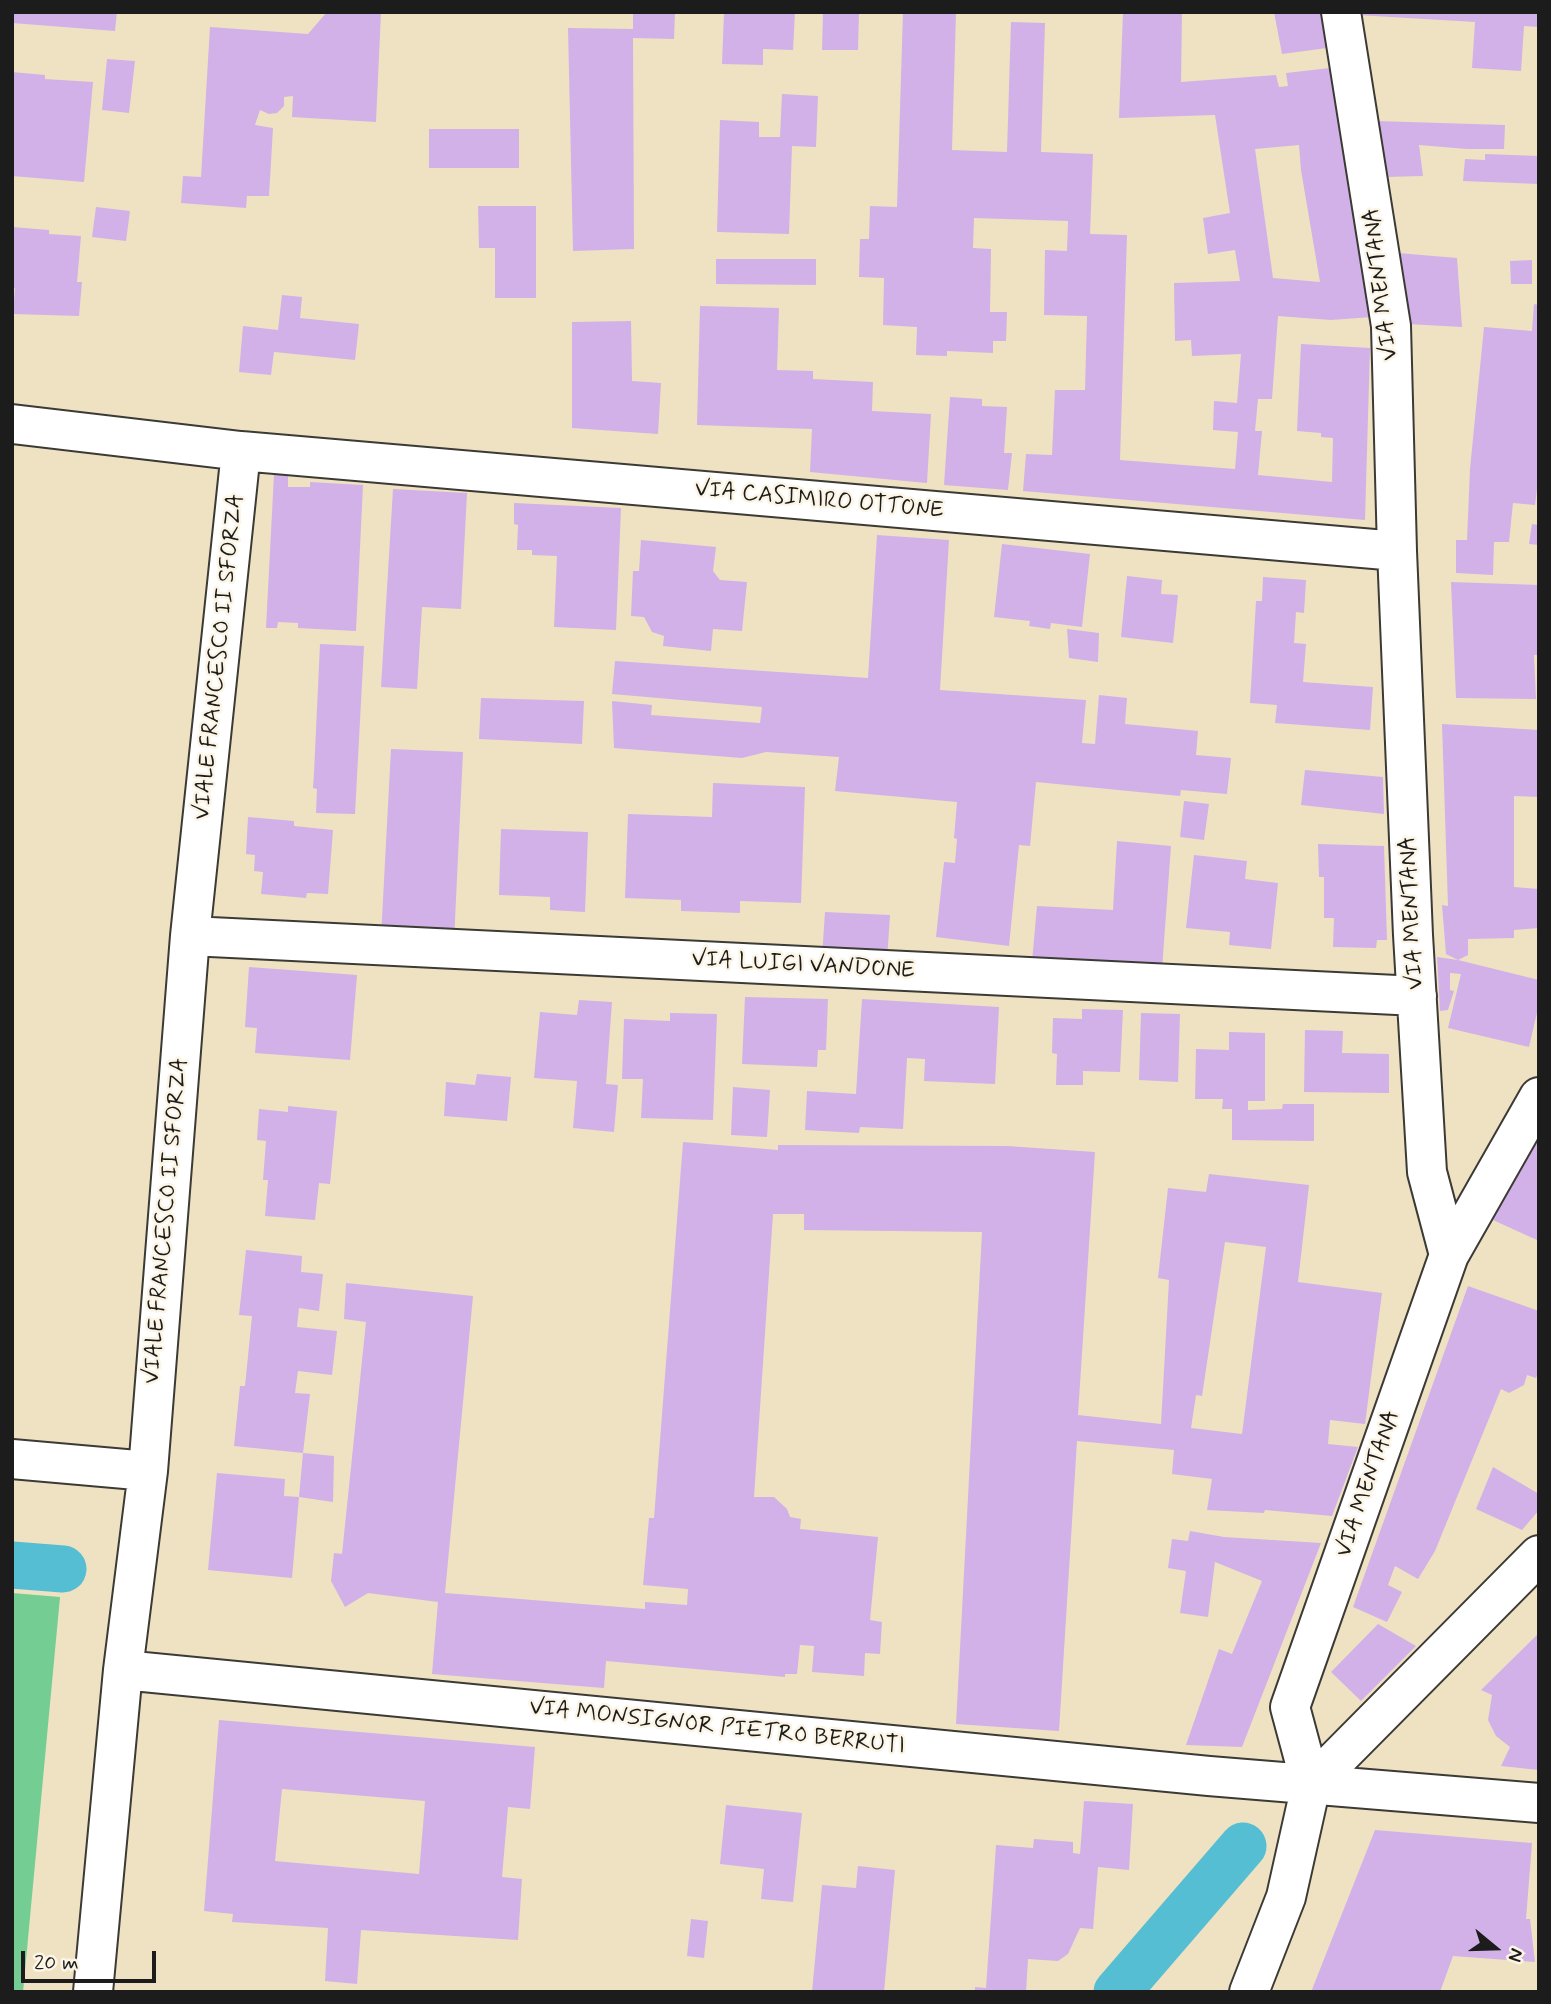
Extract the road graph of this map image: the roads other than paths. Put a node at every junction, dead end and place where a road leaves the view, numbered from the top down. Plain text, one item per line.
1 (1341, 12) edge
2 (12, 424) edge
3 (242, 450) junction
4 (1397, 551) junction
5 (190, 936) junction
6 (1417, 996) junction
7 (1539, 1097) edge
8 (1449, 1255) junction
9 (12, 1459) edge
10 (148, 1471) junction
11 (1539, 1555) edge
12 (123, 1670) junction
13 (1311, 1785) junction
14 (1539, 1803) edge
15 (93, 1992) edge
16 (1249, 1992) edge

1 - 4 street, VIA MENTANA
2 - 3 street, VIA CASIMIRO OTTONE
3 - 4 street, VIA CASIMIRO OTTONE
3 - 5 street, VIALE FRANCESCO II SFORZA
4 - 6 street, VIA MENTANA
5 - 6 street, VIA LUIGI VANDONE
5 - 10 street, VIALE FRANCESCO II SFORZA
6 - 8 street, VIA MENTANA
7 - 8 street
8 - 13 street, VIA MENTANA
9 - 10 street
10 - 12 street, VIALE FRANCESCO II SFORZA
11 - 13 street
12 - 13 street, VIA MONSIGNOR PIETRO BERRUTI
12 - 15 street, VIALE FRANCESCO II SFORZA
13 - 14 street, VIA MONSIGNOR PIETRO BERRUTI
13 - 16 street

